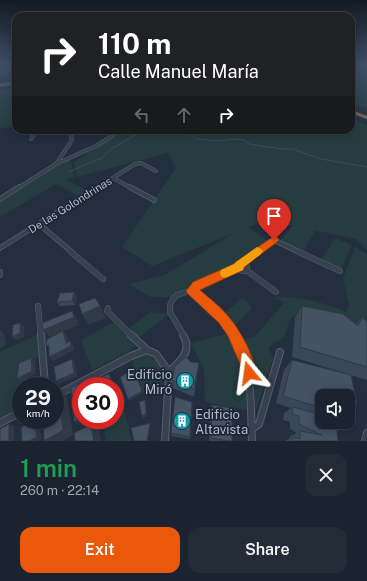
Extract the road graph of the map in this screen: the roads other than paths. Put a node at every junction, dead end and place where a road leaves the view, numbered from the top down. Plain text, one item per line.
1 (355, 111) edge
2 (355, 112) edge
3 (367, 115) edge
4 (367, 118) edge
5 (34, 134) edge
6 (70, 134) edge
7 (115, 134) edge
8 (31, 139) dead end
9 (56, 164) junction
10 (156, 171) dead end
11 (113, 178) junction
12 (0, 198) edge
13 (154, 200) dead end
14 (39, 224) junction
15 (0, 248) edge
16 (241, 265) junction
17 (340, 271) dead end
18 (103, 279) dead end
19 (192, 291) junction
20 (276, 292) dead end
21 (38, 306) dead end
22 (108, 308) dead end
23 (147, 350) junction
24 (280, 352) dead end
25 (170, 372) junction
26 (44, 377) edge
27 (64, 391) edge
28 (12, 417) edge
29 (0, 423) edge
30 (251, 430) junction
31 (367, 433) edge
32 (165, 441) edge
33 (252, 441) edge
34 (365, 441) edge

1 - 3 highway
2 - 4 highway
5 - 8 street
6 - 9 street
7 - 9 street
9 - 12 street
10 - 11 street, De las Golondrinas
11 - 13 street
11 - 14 street, De las Golondrinas
14 - 15 street, De las Golondrinas
14 - 18 street
16 - 17 street
16 - 19 street
16 - 20 street
19 - 25 street
19 - 30 street
21 - 26 street
22 - 23 street
23 - 25 street
23 - 27 street
24 - 30 street
25 - 32 street
28 - 29 street
30 - 33 street
31 - 34 street

